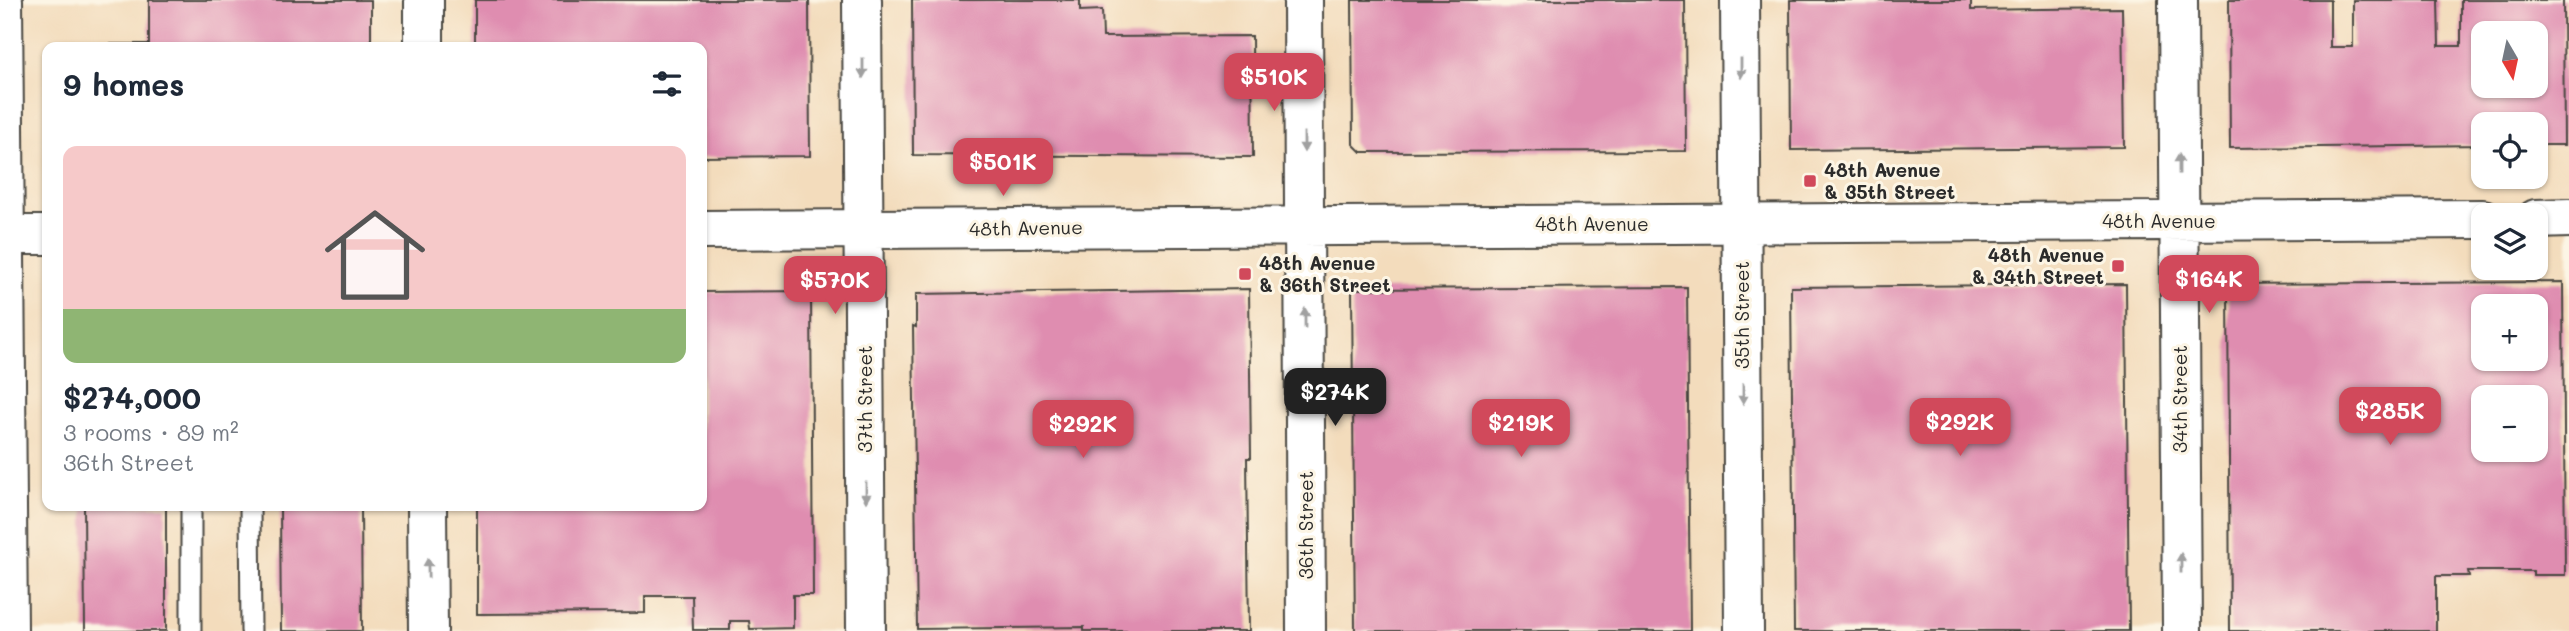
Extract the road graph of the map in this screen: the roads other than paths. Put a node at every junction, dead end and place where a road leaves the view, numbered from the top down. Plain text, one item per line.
1 (424, 0) edge
2 (862, 0) edge
3 (1303, 0) edge
4 (1740, 0) edge
5 (2178, 0) edge
6 (2, 13) edge
7 (424, 42) edge
8 (2569, 218) edge
9 (2471, 219) edge
10 (2548, 219) edge
11 (2179, 220) junction
12 (1742, 223) junction
13 (1304, 225) junction
14 (864, 229) junction
15 (707, 230) edge
16 (2, 235) edge
17 (42, 235) edge
18 (191, 511) edge
19 (250, 511) edge
20 (427, 511) edge
21 (8, 631) edge
22 (191, 631) edge
23 (251, 631) edge
24 (428, 631) edge
25 (866, 631) edge
26 (1306, 631) edge
27 (1744, 631) edge
28 (2182, 631) edge

1 - 7 street
2 -> 14 street, 37th Street
3 -> 13 street, 36th Street
4 -> 12 street, 35th Street
11 -> 5 street, 34th Street
6 - 16 street
8 - 10 street
9 - 11 street, 48th Avenue
11 - 12 street, 48th Avenue
28 -> 11 street, 34th Street
12 - 13 street, 48th Avenue
12 -> 27 street, 35th Street
13 - 14 street, 48th Avenue
26 -> 13 street, 36th Street
14 - 15 street, 48th Avenue
14 -> 25 street, 37th Street
16 - 17 street
16 - 21 street
18 - 22 lane
19 - 23 lane
24 -> 20 street

